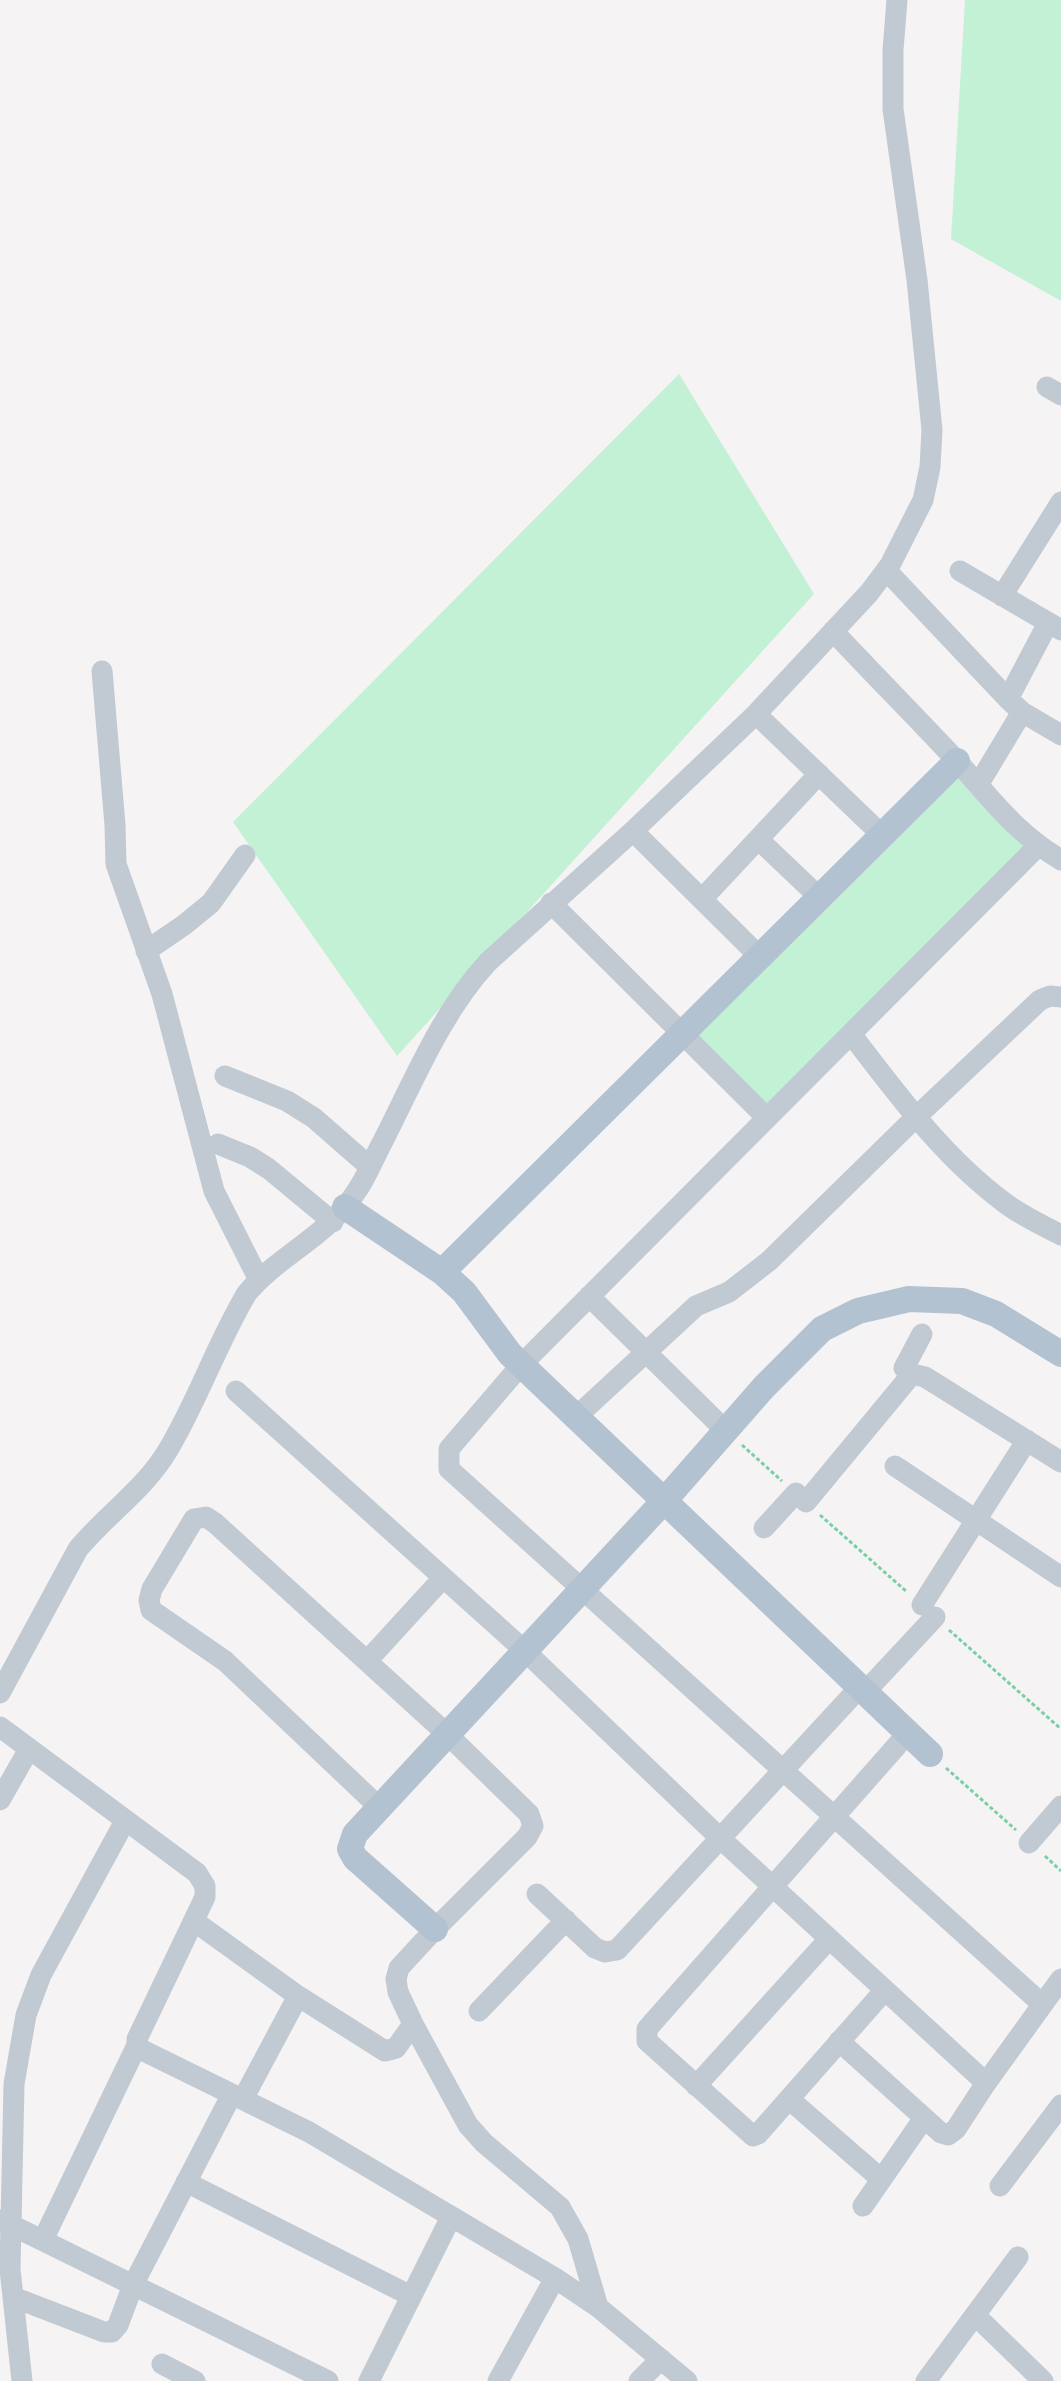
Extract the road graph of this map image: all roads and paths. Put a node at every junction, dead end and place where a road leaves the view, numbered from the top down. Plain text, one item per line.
1 (897, 0) edge
2 (1057, 516) edge
3 (886, 570) junction
4 (960, 571) dead end
5 (1002, 596) junction
6 (1054, 626) edge
7 (833, 631) junction
8 (102, 671) dead end
9 (1015, 706) junction
10 (756, 714) junction
11 (1061, 735) edge
12 (957, 761) junction
13 (818, 774) junction
14 (978, 785) junction
15 (633, 831) junction
16 (882, 835) junction
17 (758, 839) junction
18 (1038, 846) junction
19 (245, 855) dead end
20 (1061, 860) edge
21 (819, 897) junction
22 (702, 899) junction
23 (551, 904) junction
24 (146, 950) junction
25 (760, 956) junction
26 (1061, 997) edge
27 (682, 1034) junction
28 (850, 1034) junction
29 (225, 1076) dead end
30 (767, 1118) junction
31 (915, 1118) junction
32 (218, 1144) dead end
33 (370, 1167) junction
34 (339, 1215) junction
35 (1061, 1236) edge
36 (442, 1272) junction
37 (259, 1280) junction
38 (589, 1296) junction
39 (922, 1334) dead end
40 (645, 1351) junction
41 (1061, 1354) edge
42 (521, 1365) junction
43 (912, 1374) junction
44 (236, 1391) dead end
45 (576, 1417) junction
46 (726, 1431) junction
47 (1026, 1440) junction
48 (1060, 1458) edge
49 (895, 1466) dead end
50 (801, 1497) junction
51 (664, 1501) junction
52 (977, 1521) junction
53 (764, 1528) dead end
54 (1061, 1577) edge
55 (443, 1578) junction
56 (582, 1589) junction
57 (929, 1611) junction
58 (524, 1651) junction
59 (367, 1661) junction
60 (862, 1689) junction
61 (0, 1693) edge
62 (0, 1726) edge
63 (1061, 1729) edge
64 (908, 1733) junction
65 (448, 1735) junction
66 (30, 1749) junction
67 (930, 1754) joint
68 (783, 1771) junction
69 (0, 1800) edge
70 (1061, 1806) edge
71 (380, 1808) junction
72 (834, 1817) junction
73 (125, 1820) junction
74 (721, 1839) junction
75 (1030, 1843) junction
76 (1061, 1871) edge
77 (774, 1886) junction
78 (537, 1894) dead end
79 (566, 1920) junction
80 (194, 1921) junction
81 (435, 1929) junction
82 (829, 1939) junction
83 (1061, 1978) edge
84 (885, 1990) junction
85 (298, 1996) junction
86 (1042, 2004) junction
87 (479, 2011) dead end
88 (413, 2024) junction
89 (839, 2041) junction
90 (137, 2045) junction
91 (7, 2081) edge
92 (986, 2083) junction
93 (696, 2086) junction
94 (237, 2097) junction
95 (789, 2099) junction
96 (924, 2118) junction
97 (1057, 2119) edge
98 (881, 2179) junction
99 (186, 2182) junction
100 (1000, 2186) dead end
101 (862, 2206) dead end
102 (451, 2217) junction
103 (3, 2224) edge
104 (44, 2240) junction
105 (1018, 2257) dead end
106 (555, 2278) junction
107 (133, 2285) junction
108 (410, 2296) junction
109 (13, 2297) junction
110 (598, 2307) junction
111 (975, 2315) junction
112 (661, 2359) junction
113 (162, 2364) dead end
114 (22, 2381) edge
115 (195, 2381) edge
116 (328, 2381) edge
117 (370, 2381) edge
118 (498, 2381) edge
119 (639, 2381) edge
120 (687, 2381) edge
121 (926, 2381) edge
122 (1043, 2381) edge

1 - 3 street
2 - 5 street
3 - 7 street
3 - 9 street
4 - 5 street
5 - 6 street
6 - 9 street
7 - 10 street
7 - 12 street
8 - 24 street
9 - 11 street
9 - 14 street
10 - 13 street
10 - 15 street
12 - 14 street
12 - 16 main road
13 - 16 street
13 - 17 street
14 - 18 street
15 - 22 street
15 - 23 street
16 - 21 main road
17 - 21 street
17 - 22 street
18 - 20 street
18 - 28 street
19 - 24 street
21 - 25 main road
22 - 25 street
23 - 27 street
23 - 33 street
24 - 37 street
25 - 27 main road
26 - 31 street
27 - 30 street
27 - 36 main road
28 - 30 street
28 - 31 street
29 - 33 street
30 - 38 street
31 - 35 street
31 - 40 street
32 - 34 street
33 - 34 street
34 - 36 main road
34 - 37 street
36 - 42 main road
37 - 61 street
38 - 40 street
38 - 42 street
39 - 43 street
40 - 45 street
40 - 46 street
41 - 46 main road
42 - 45 main road
42 - 56 street
43 - 47 street
43 - 50 street
44 - 55 street
45 - 51 main road
46 - 50 path
46 - 51 main road
47 - 48 street
47 - 52 street
49 - 52 street
50 - 53 street
50 - 57 path
51 - 56 main road
51 - 60 main road
52 - 54 street
52 - 57 street
55 - 58 street
55 - 59 street
56 - 58 main road
56 - 68 street
57 - 60 street
57 - 63 path
58 - 65 main road
58 - 74 street
59 - 65 street
59 - 71 street
60 - 64 main road
60 - 68 street
62 - 66 street
64 - 67 main road
64 - 72 street
65 - 71 main road
65 - 81 street
66 - 69 street
66 - 73 street
67 - 75 path
68 - 72 street
68 - 74 street
70 - 75 street
71 - 81 main road
72 - 77 street
72 - 86 street
73 - 80 street
73 - 91 street
74 - 77 street
74 - 79 street
75 - 76 path
77 - 82 street
77 - 93 street
78 - 79 street
79 - 87 street
80 - 85 street
80 - 90 street
81 - 88 street
82 - 84 street
82 - 93 street
83 - 86 street
84 - 89 street
84 - 92 street
85 - 88 street
85 - 94 street
86 - 92 street
88 - 110 street
89 - 95 street
89 - 96 street
90 - 94 street
90 - 104 street
91 - 103 street
92 - 96 street
93 - 95 street
94 - 99 street
94 - 102 street
95 - 98 street
96 - 98 street
97 - 100 street
98 - 101 street
99 - 107 street
99 - 108 street
102 - 106 street
102 - 108 street
103 - 104 street
103 - 109 street
104 - 107 street
105 - 111 street
106 - 110 street
106 - 118 street
107 - 109 street
107 - 116 street
108 - 117 street
109 - 114 street
110 - 112 street
111 - 121 street
111 - 122 street
112 - 119 street
112 - 120 street
113 - 115 street

